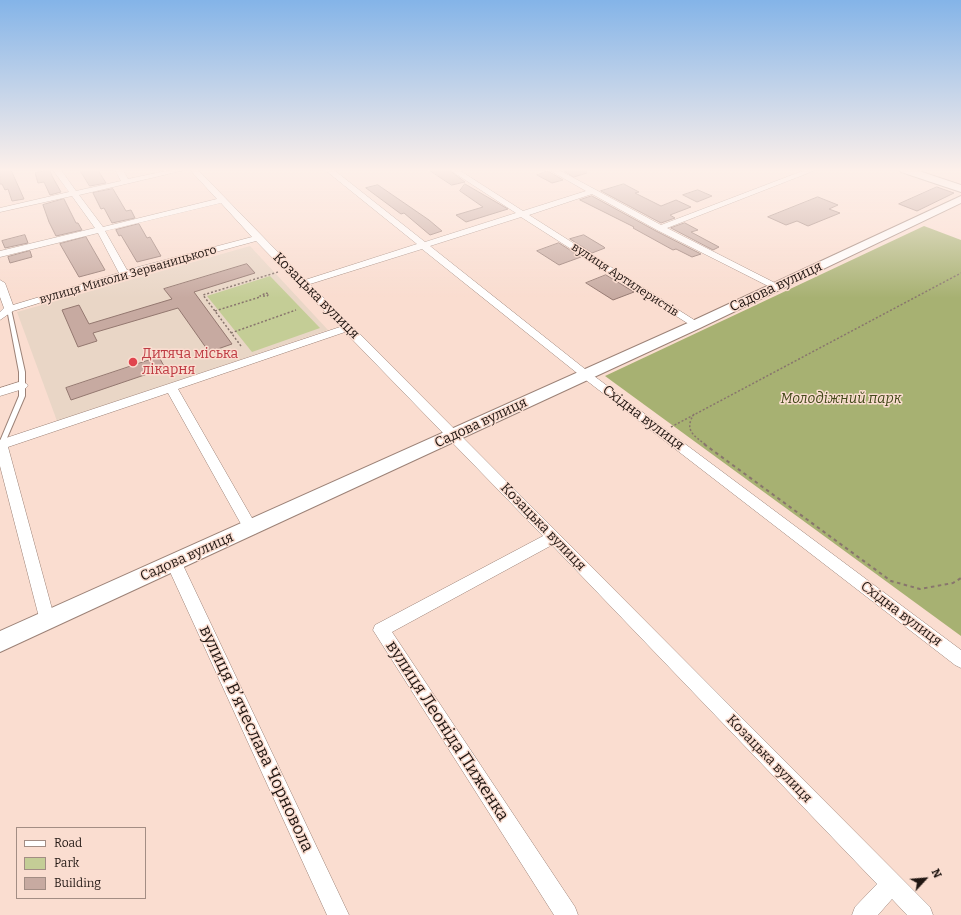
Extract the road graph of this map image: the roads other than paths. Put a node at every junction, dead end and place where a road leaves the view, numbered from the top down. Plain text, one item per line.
1 (88, 213) edge
2 (169, 213) edge
3 (235, 213) edge
4 (382, 213) edge
5 (526, 213) edge
6 (631, 213) edge
7 (700, 213) edge
8 (932, 213) edge
9 (522, 214) junction
10 (660, 228) junction
11 (100, 229) junction
12 (258, 238) junction
13 (423, 246) junction
14 (0, 254) edge
15 (124, 274) junction
16 (0, 283) edge
17 (304, 283) junction
18 (776, 287) junction
19 (10, 309) junction
20 (0, 317) edge
21 (695, 325) junction
22 (347, 328) junction
23 (586, 375) junction
24 (22, 385) junction
25 (171, 388) junction
26 (0, 392) edge
27 (454, 435) junction
28 (0, 445) edge
29 (251, 529) junction
30 (554, 537) junction
31 (174, 563) junction
32 (47, 620) junction
33 (0, 642) edge
34 (961, 660) edge
35 (891, 884) junction
36 (338, 915) edge
37 (567, 915) edge
38 (864, 915) edge
39 (922, 915) edge

1 - 11 street
2 - 11 street
3 - 12 street, Козацька вулиця
4 - 13 street, Східна вулиця
5 - 9 street
6 - 10 street
7 - 10 street
8 - 18 street, Садова вулиця
9 - 13 street
9 - 21 street, вулиця Артилеристів
10 - 18 street
11 - 14 street
11 - 15 street
12 - 15 street, вулиця Миколи Зерваницького
12 - 17 street, Козацька вулиця
13 - 17 street
13 - 23 street, Східна вулиця
15 - 19 street, вулиця Миколи Зерваницького
16 - 19 street
17 - 22 street, Козацька вулиця
18 - 21 street, Садова вулиця
19 - 20 street, вулиця Миколи Зерваницького
19 - 24 lane
21 - 23 street, Садова вулиця
22 - 25 street
22 - 27 street, Козацька вулиця
23 - 27 street, Садова вулиця
23 - 34 street, Східна вулиця
24 - 26 street
24 - 28 lane
25 - 28 street
25 - 29 street
27 - 29 street, Садова вулиця
27 - 30 street, Козацька вулиця
28 - 32 street
29 - 31 street, Садова вулиця
30 - 35 street, Козацька вулиця
30 - 37 street, вулиця Леоніда Пиженка
31 - 32 street, Садова вулиця
31 - 36 street, вулиця Вʼячеслава Чорновола
32 - 33 street, Садова вулиця
35 - 38 street
35 - 39 street, Козацька вулиця

